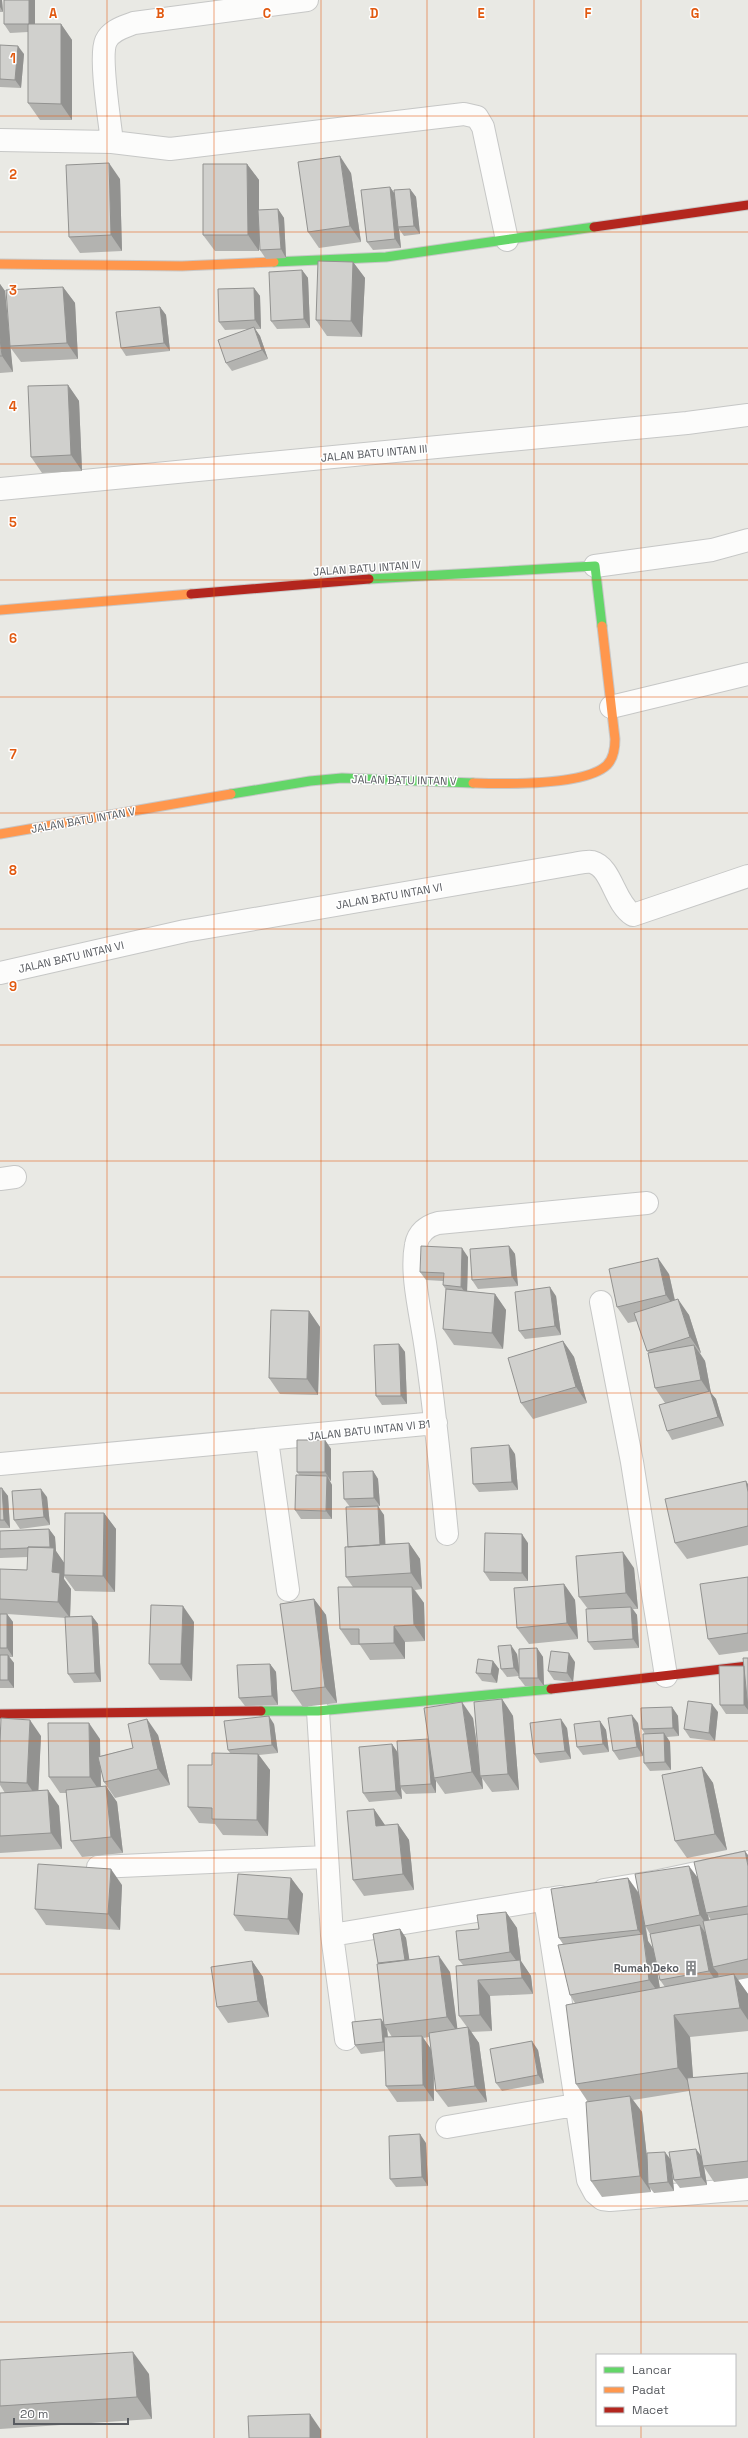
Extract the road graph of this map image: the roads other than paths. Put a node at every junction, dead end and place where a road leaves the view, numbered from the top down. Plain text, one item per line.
1 (307, 0) edge
2 (0, 140) edge
3 (112, 142) junction
4 (748, 205) edge
5 (507, 240) junction
6 (0, 264) edge
7 (748, 414) edge
8 (0, 489) edge
9 (748, 540) edge
10 (595, 566) junction
11 (0, 610) edge
12 (748, 674) edge
13 (610, 707) junction
14 (0, 834) edge
15 (748, 876) edge
16 (0, 973) edge
17 (647, 1203) dead end
18 (600, 1302) dead end
19 (436, 1423) junction
20 (267, 1440) junction
21 (0, 1464) edge
22 (447, 1534) dead end
23 (288, 1590) dead end
24 (748, 1666) edge
25 (666, 1676) junction
26 (318, 1711) junction
27 (0, 1714) edge
28 (326, 1857) junction
29 (748, 1862) edge
30 (98, 1867) edge
31 (545, 1899) junction
32 (332, 1935) junction
33 (748, 1984) edge
34 (695, 1995) edge
35 (346, 2039) dead end
36 (575, 2105) junction
37 (447, 2127) dead end
38 (748, 2189) edge

1 - 3 street
2 - 3 street
3 - 5 street
4 - 5 street
5 - 6 street
7 - 8 street, JALAN BATU INTAN III
9 - 10 street
10 - 11 street, JALAN BATU INTAN IV
10 - 13 street
12 - 13 street
13 - 14 street, JALAN BATU INTAN V
15 - 16 street, JALAN BATU INTAN VI
17 - 19 street, JALAN BATU INTAN VI B1
18 - 25 street
19 - 20 street, JALAN BATU INTAN VI B1
19 - 22 street
20 - 21 street, JALAN BATU INTAN VI B1
20 - 23 street
24 - 25 street
25 - 26 street
26 - 27 street
26 - 28 street
28 - 30 street
28 - 32 street
29 - 31 street
31 - 32 street
31 - 36 street
32 - 35 street
33 - 34 street
36 - 37 street
36 - 38 street

